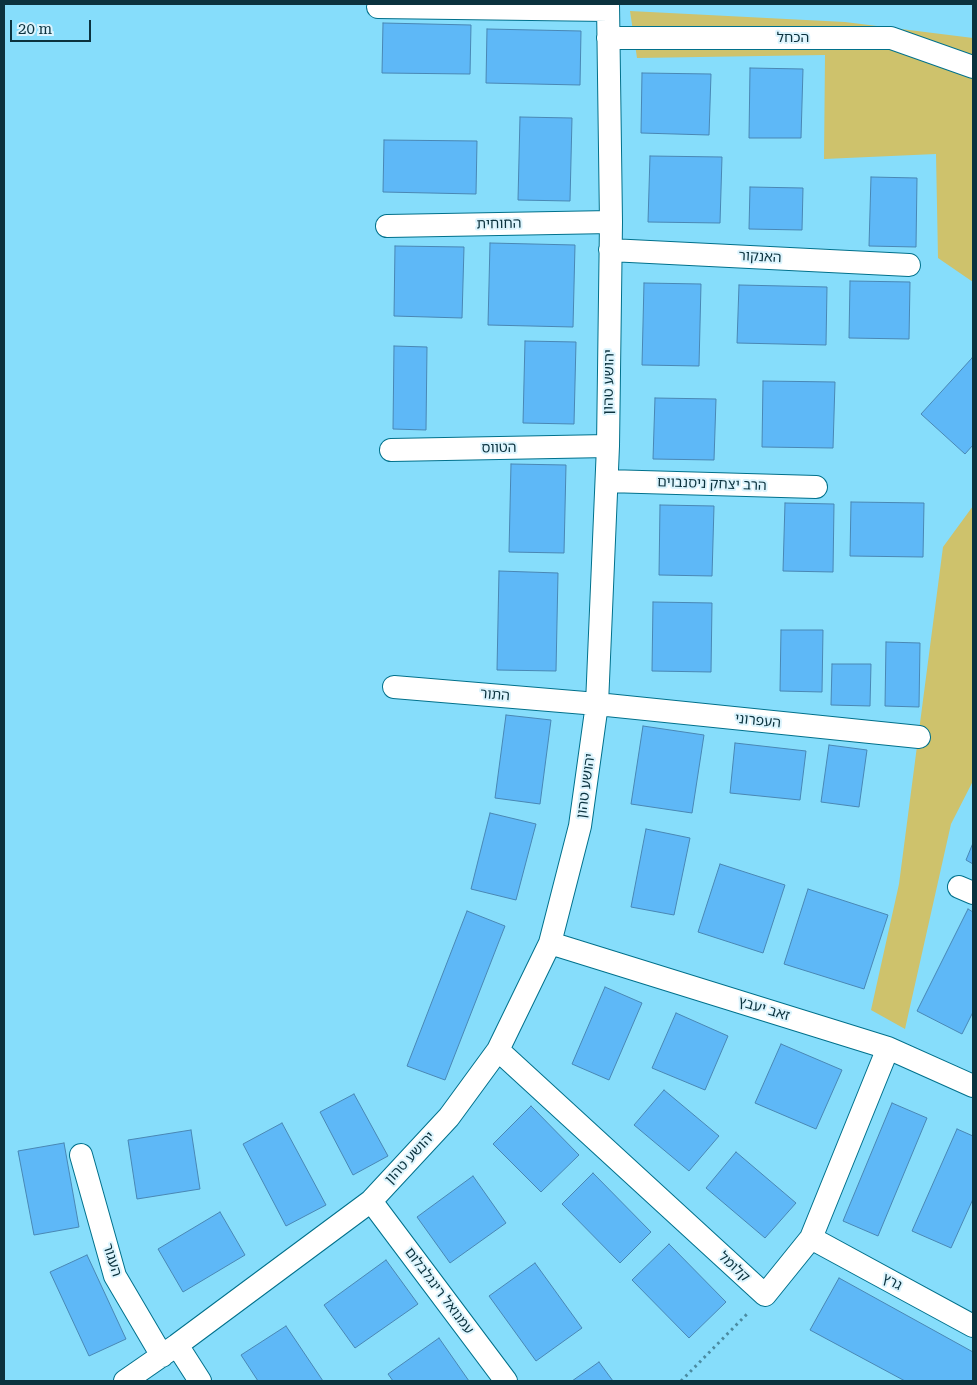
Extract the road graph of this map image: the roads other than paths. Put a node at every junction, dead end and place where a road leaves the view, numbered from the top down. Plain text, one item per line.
1 (378, 7) dead end
2 (608, 7) edge
3 (608, 38) junction
4 (973, 67) edge
5 (611, 222) junction
6 (387, 226) dead end
7 (610, 250) junction
8 (909, 265) dead end
9 (608, 446) junction
10 (391, 450) dead end
11 (607, 481) junction
12 (816, 487) dead end
13 (394, 686) dead end
14 (597, 704) junction
15 (919, 737) dead end
16 (550, 943) junction
17 (888, 1048) junction
18 (498, 1050) junction
19 (973, 1086) edge
20 (81, 1155) dead end
21 (371, 1201) junction
22 (811, 1238) junction
23 (973, 1326) edge
24 (170, 1350) junction
25 (125, 1381) edge
26 (200, 1381) edge
27 (506, 1381) edge

1 - 2 street
2 - 3 street, יהושע טהון
3 - 4 street, הכחל
3 - 5 street, יהושע טהון
5 - 6 street, החוחית
5 - 7 street, יהושע טהון
7 - 8 street, האנקור
7 - 9 street, יהושע טהון
9 - 10 street, הטווס
9 - 11 street, יהושע טהון
11 - 12 street, הרב יצחק ניסנבוים
11 - 14 street, יהושע טהון
13 - 14 street, התור
14 - 15 street, העפרוני
14 - 16 street, יהושע טהון
16 - 17 street, זאב יעבץ
16 - 18 street, יהושע טהון
17 - 19 street, זאב יעבץ
17 - 22 street
18 - 21 street, יהושע טהון
18 - 22 street, קלומל
20 - 24 street, העגור
21 - 24 street, יהושע טהון
21 - 27 street, עמנואל רינגלבלום
22 - 23 street, גרץ
24 - 25 street, יהושע טהון
24 - 26 street, העגור

